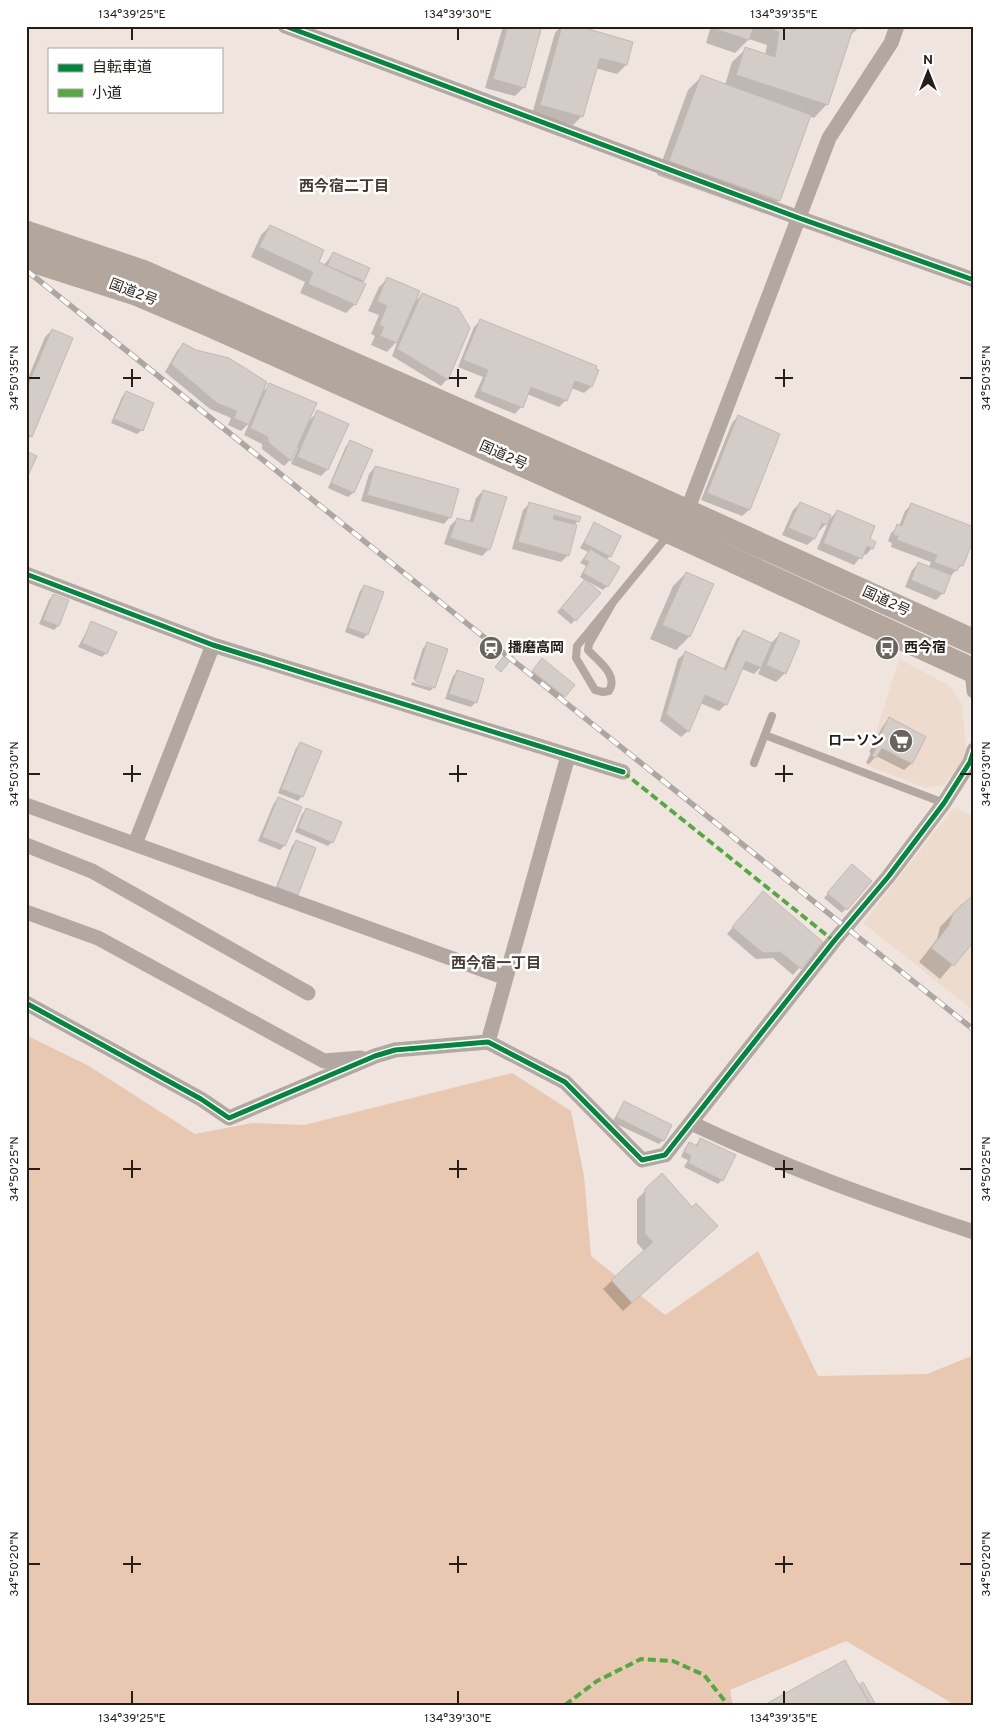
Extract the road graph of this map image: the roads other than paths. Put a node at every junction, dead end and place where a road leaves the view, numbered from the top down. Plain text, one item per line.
1 (285, 26) edge
2 (897, 26) edge
3 (799, 218) junction
4 (26, 233) edge
5 (35, 260) edge
6 (974, 280) edge
7 (678, 522) junction
8 (26, 574) edge
9 (612, 604) junction
10 (974, 642) edge
11 (213, 644) junction
12 (973, 677) edge
13 (772, 716) dead end
14 (765, 735) junction
15 (974, 750) edge
16 (568, 756) junction
17 (754, 763) dead end
18 (623, 772) dead end
19 (944, 803) junction
20 (26, 805) edge
21 (136, 844) junction
22 (26, 845) edge
23 (26, 912) edge
24 (506, 978) junction
25 (308, 993) dead end
26 (26, 1003) edge
27 (488, 1042) junction
28 (375, 1056) junction
29 (691, 1123) junction
30 (974, 1232) edge

1 - 3 street
2 - 3 street
3 - 6 street
3 - 7 street
4 - 7 highway, 国道2号
5 - 7 highway, 国道2号
7 - 9 lane
7 - 10 highway, 国道2号
7 - 12 highway, 国道2号
8 - 11 street
9 - 9 lane
11 - 16 street
11 - 21 street
13 - 14 lane
14 - 17 lane
14 - 19 lane
15 - 19 street
16 - 18 street
16 - 24 street
19 - 29 street
20 - 21 street
21 - 24 street
22 - 25 street
23 - 28 street
24 - 27 street
26 - 28 street
27 - 28 street
27 - 29 street
29 - 30 street

